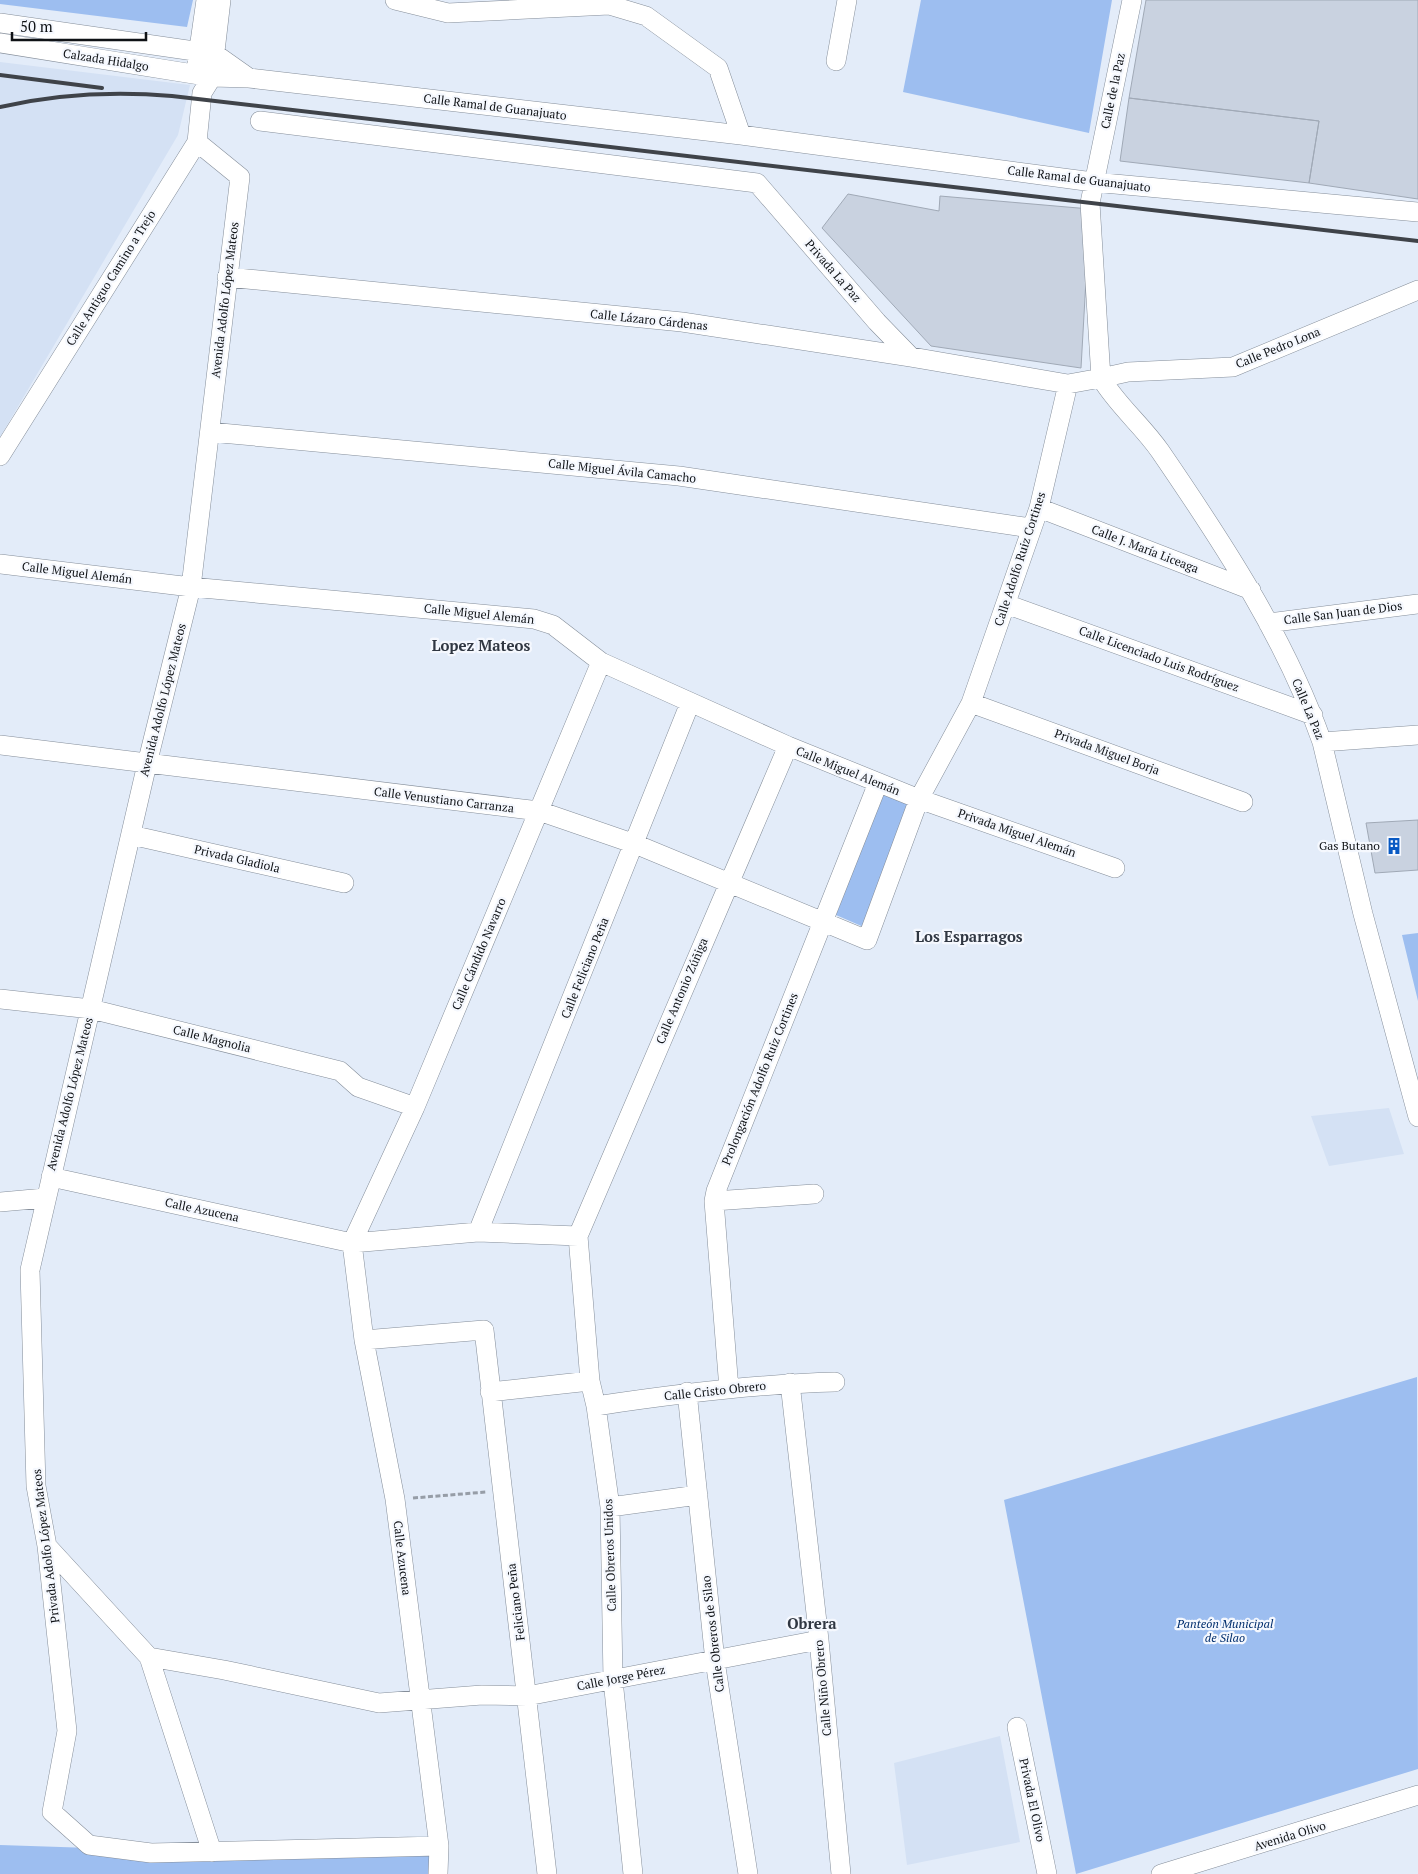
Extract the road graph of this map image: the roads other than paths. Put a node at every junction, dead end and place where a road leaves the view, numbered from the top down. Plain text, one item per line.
1 (206, 0) edge
2 (221, 0) edge
3 (395, 0) edge
4 (847, 0) edge
5 (1132, 0) edge
6 (0, 23) edge
7 (0, 43) edge
8 (207, 53) junction
9 (836, 60) dead end
10 (204, 75) junction
11 (248, 78) junction
12 (260, 121) dead end
13 (741, 136) junction
14 (197, 142) junction
15 (1093, 182) junction
16 (1418, 212) edge
17 (227, 277) junction
18 (1418, 290) edge
19 (911, 357) junction
20 (1101, 378) junction
21 (1068, 384) junction
22 (210, 432) junction
23 (0, 456) edge
24 (1039, 508) junction
25 (1031, 528) junction
26 (0, 564) edge
27 (192, 587) junction
28 (1252, 590) junction
29 (1006, 604) junction
30 (1418, 604) edge
31 (1268, 623) junction
32 (601, 662) junction
33 (690, 703) junction
34 (971, 703) junction
35 (1313, 715) junction
36 (1418, 735) edge
37 (1322, 742) junction
38 (0, 745) edge
39 (788, 746) junction
40 (147, 764) junction
41 (878, 783) junction
42 (919, 799) junction
43 (1243, 802) dead end
44 (539, 812) junction
45 (131, 835) junction
46 (635, 844) junction
47 (1114, 868) dead end
48 (344, 883) dead end
49 (728, 884) junction
50 (823, 920) junction
51 (867, 940) joint
52 (0, 999) edge
53 (91, 1009) junction
54 (416, 1107) junction
55 (1418, 1117) edge
56 (51, 1177) junction
57 (814, 1194) dead end
58 (46, 1198) junction
59 (714, 1201) junction
60 (0, 1202) edge
61 (478, 1232) junction
62 (578, 1236) junction
63 (352, 1243) junction
64 (30, 1270) joint
65 (364, 1340) junction
66 (590, 1381) junction
67 (835, 1382) dead end
68 (790, 1383) junction
69 (728, 1389) junction
70 (490, 1392) junction
71 (687, 1392) junction
72 (596, 1406) junction
73 (698, 1494) junction
74 (610, 1507) junction
75 (46, 1546) junction
76 (819, 1640) junction
77 (149, 1657) junction
78 (715, 1661) junction
79 (614, 1680) junction
80 (527, 1696) junction
81 (421, 1699) junction
82 (1016, 1727) dead end
83 (1418, 1795) edge
84 (439, 1846) junction
85 (212, 1852) junction
86 (1205, 1868) edge
87 (438, 1874) edge
88 (547, 1874) edge
89 (633, 1874) edge
90 (748, 1874) edge
91 (841, 1874) edge
92 (1047, 1874) edge
93 (1161, 1874) edge

1 - 8 street
2 - 8 street
3 - 13 street
4 - 9 street
5 - 15 street, Calle de la Paz
6 - 8 street
7 - 10 street, Calzada Hidalgo
8 - 10 street
8 - 11 street, Calle Ramal de Guanajuato
10 - 11 street, Calle Ramal de Guanajuato
10 - 14 street, Calle Antiguo Camino a Trejo
11 - 13 street, Calle Ramal de Guanajuato
12 - 19 street, Privada La Paz
13 - 15 street, Calle Ramal de Guanajuato
14 - 17 street, Avenida Adolfo López Mateos
14 - 23 street, Calle Antiguo Camino a Trejo
15 - 16 street, Calle Ramal de Guanajuato
15 - 20 street
17 - 19 street, Calle Lázaro Cárdenas
17 - 22 street, Avenida Adolfo López Mateos
18 - 20 street, Calle Pedro Lona
19 - 21 street, Calle Lázaro Cárdenas
20 - 21 street
20 - 28 street, Calle La Paz
21 - 24 street, Calle Adolfo Ruiz Cortines
22 - 25 street, Calle Miguel Ávila Camacho
22 - 27 street, Avenida Adolfo López Mateos
24 - 25 street, Calle Adolfo Ruiz Cortines
24 - 28 street, Calle J. María Liceaga
25 - 29 street, Calle Adolfo Ruiz Cortines
26 - 27 street, Calle Miguel Alemán
27 - 32 street, Calle Miguel Alemán
27 - 40 street, Avenida Adolfo López Mateos
28 - 31 street, Calle La Paz
29 - 34 street, Calle Adolfo Ruiz Cortines
29 - 35 street, Calle Licenciado Luis Rodríguez
30 - 31 street, Calle San Juan de Dios
31 - 35 street, Calle La Paz
32 - 33 street, Calle Miguel Alemán
32 - 44 street, Calle Cándido Navarro
33 - 39 street, Calle Miguel Alemán
33 - 46 street, Calle Feliciano Peña
34 - 42 street, Calle Adolfo Ruiz Cortines
34 - 43 street, Privada Miguel Borja
35 - 37 street, Calle La Paz
36 - 37 street
37 - 55 street, Calle La Paz
38 - 40 street, Calle Venustiano Carranza
39 - 41 street, Calle Miguel Alemán
39 - 49 street, Calle Antonio Zúñiga
40 - 44 street, Calle Venustiano Carranza
40 - 45 street, Avenida Adolfo López Mateos
41 - 42 street, Calle Miguel Alemán
41 - 50 street, Prolongación Adolfo Ruiz Cortines
42 - 47 street, Privada Miguel Alemán
42 - 51 street, Calle Adolfo Ruiz Cortines
44 - 46 street, Calle Venustiano Carranza
44 - 54 street, Calle Cándido Navarro
45 - 48 street, Privada Gladiola
45 - 53 street, Avenida Adolfo López Mateos
46 - 49 street, Calle Venustiano Carranza
46 - 61 street, Calle Feliciano Peña
49 - 50 street, Calle Venustiano Carranza
49 - 62 street, Calle Antonio Zúñiga
50 - 51 street, Calle Venustiano Carranza
50 - 59 street, Prolongación Adolfo Ruiz Cortines
52 - 53 street, Calle Magnolia
53 - 54 street, Calle Magnolia
53 - 56 street, Avenida Adolfo López Mateos
54 - 63 street, Calle Cándido Navarro
56 - 58 street, Avenida Adolfo López Mateos
56 - 63 street, Calle Azucena
57 - 59 street
58 - 60 street
58 - 64 street, Avenida Adolfo López Mateos
59 - 69 street, Prolongación Adolfo Ruiz Cortines
61 - 62 street, Calle Azucena
61 - 63 street, Calle Azucena
62 - 66 street, Calle Obreros Unidos
63 - 65 street, Calle Azucena
64 - 75 street, Privada Adolfo López Mateos
65 - 70 street, Feliciano Peña
65 - 81 street, Calle Azucena
66 - 70 street
66 - 72 street, Calle Obreros Unidos
67 - 68 street, Calle Cristo Obrero
68 - 69 street, Calle Cristo Obrero
68 - 76 street, Calle Niño Obrero
69 - 71 street, Calle Cristo Obrero
70 - 80 street, Feliciano Peña
71 - 72 street, Calle Cristo Obrero
71 - 73 street, Calle Obreros de Silao
72 - 74 street, Calle Obreros Unidos
73 - 74 street
73 - 78 street, Calle Obreros de Silao
74 - 79 street, Calle Obreros Unidos
75 - 77 street
75 - 85 street, Privada Adolfo López Mateos
76 - 78 street, Calle Jorge Pérez
76 - 91 street, Calle Niño Obrero
77 - 81 street, Calle Jorge Pérez
77 - 85 street
78 - 79 street, Calle Jorge Pérez
78 - 90 street, Calle Obreros de Silao
79 - 80 street, Calle Jorge Pérez
79 - 89 street, Calle Obreros Unidos
80 - 81 street, Calle Jorge Pérez
80 - 88 street, Feliciano Peña
81 - 84 street, Calle Azucena
82 - 92 street, Privada El Olivo
83 - 86 street, Avenida Olivo
84 - 85 street
84 - 87 street, Calle Azucena
86 - 93 street, Avenida Olivo

